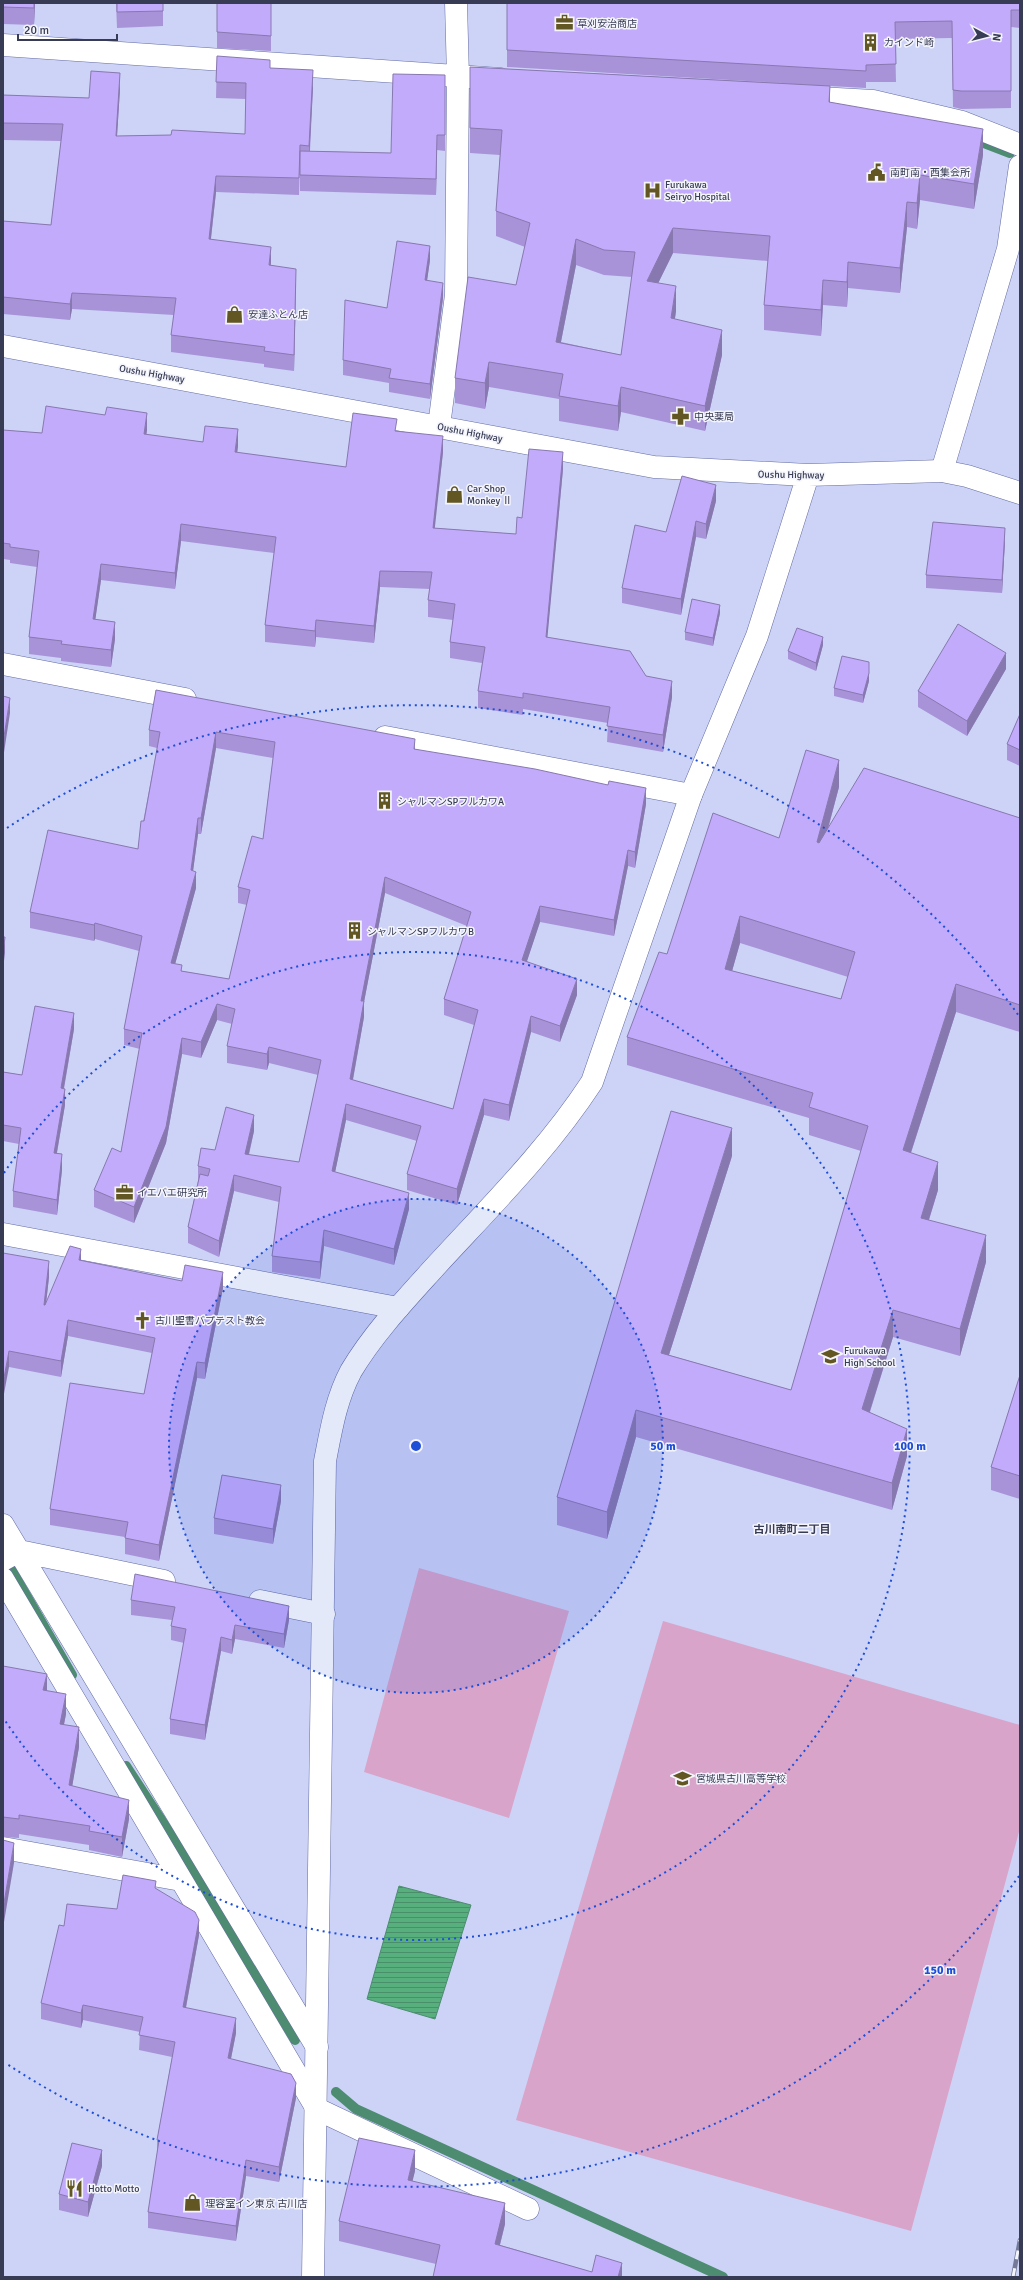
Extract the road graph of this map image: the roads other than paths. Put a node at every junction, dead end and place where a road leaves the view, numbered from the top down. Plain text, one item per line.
1 (456, 3) edge
2 (3, 45) edge
3 (458, 77) junction
4 (522, 81) edge
5 (777, 96) edge
6 (1020, 145) edge
7 (1020, 166) edge
8 (5, 351) edge
9 (439, 426) junction
10 (942, 471) junction
11 (808, 476) junction
12 (1020, 493) edge
13 (3, 664) edge
14 (206, 703) edge
15 (362, 732) edge
16 (691, 795) junction
17 (3, 1234) edge
18 (398, 1308) junction
19 (3, 1525) edge
20 (12, 1555) edge
21 (3, 1579) edge
22 (183, 1585) edge
23 (238, 1596) edge
24 (324, 1614) junction
25 (3, 1848) edge
26 (181, 1880) junction
27 (317, 2047) junction
28 (317, 2109) junction
29 (528, 2209) dead end
30 (313, 2277) edge

1 - 3 street
2 - 3 street
3 - 4 street
3 - 9 street
5 - 6 street
7 - 10 street
8 - 9 street, Oushu Highway
9 - 11 street, Oushu Highway
10 - 11 street, Oushu Highway
10 - 12 street, Oushu Highway
11 - 16 street
13 - 14 street
15 - 16 street
16 - 18 street
17 - 18 street
18 - 24 street
19 - 20 street
20 - 22 street
20 - 27 street
21 - 26 street
23 - 24 street
24 - 27 street
25 - 26 street
26 - 28 street
27 - 28 street
28 - 29 street
28 - 30 street

